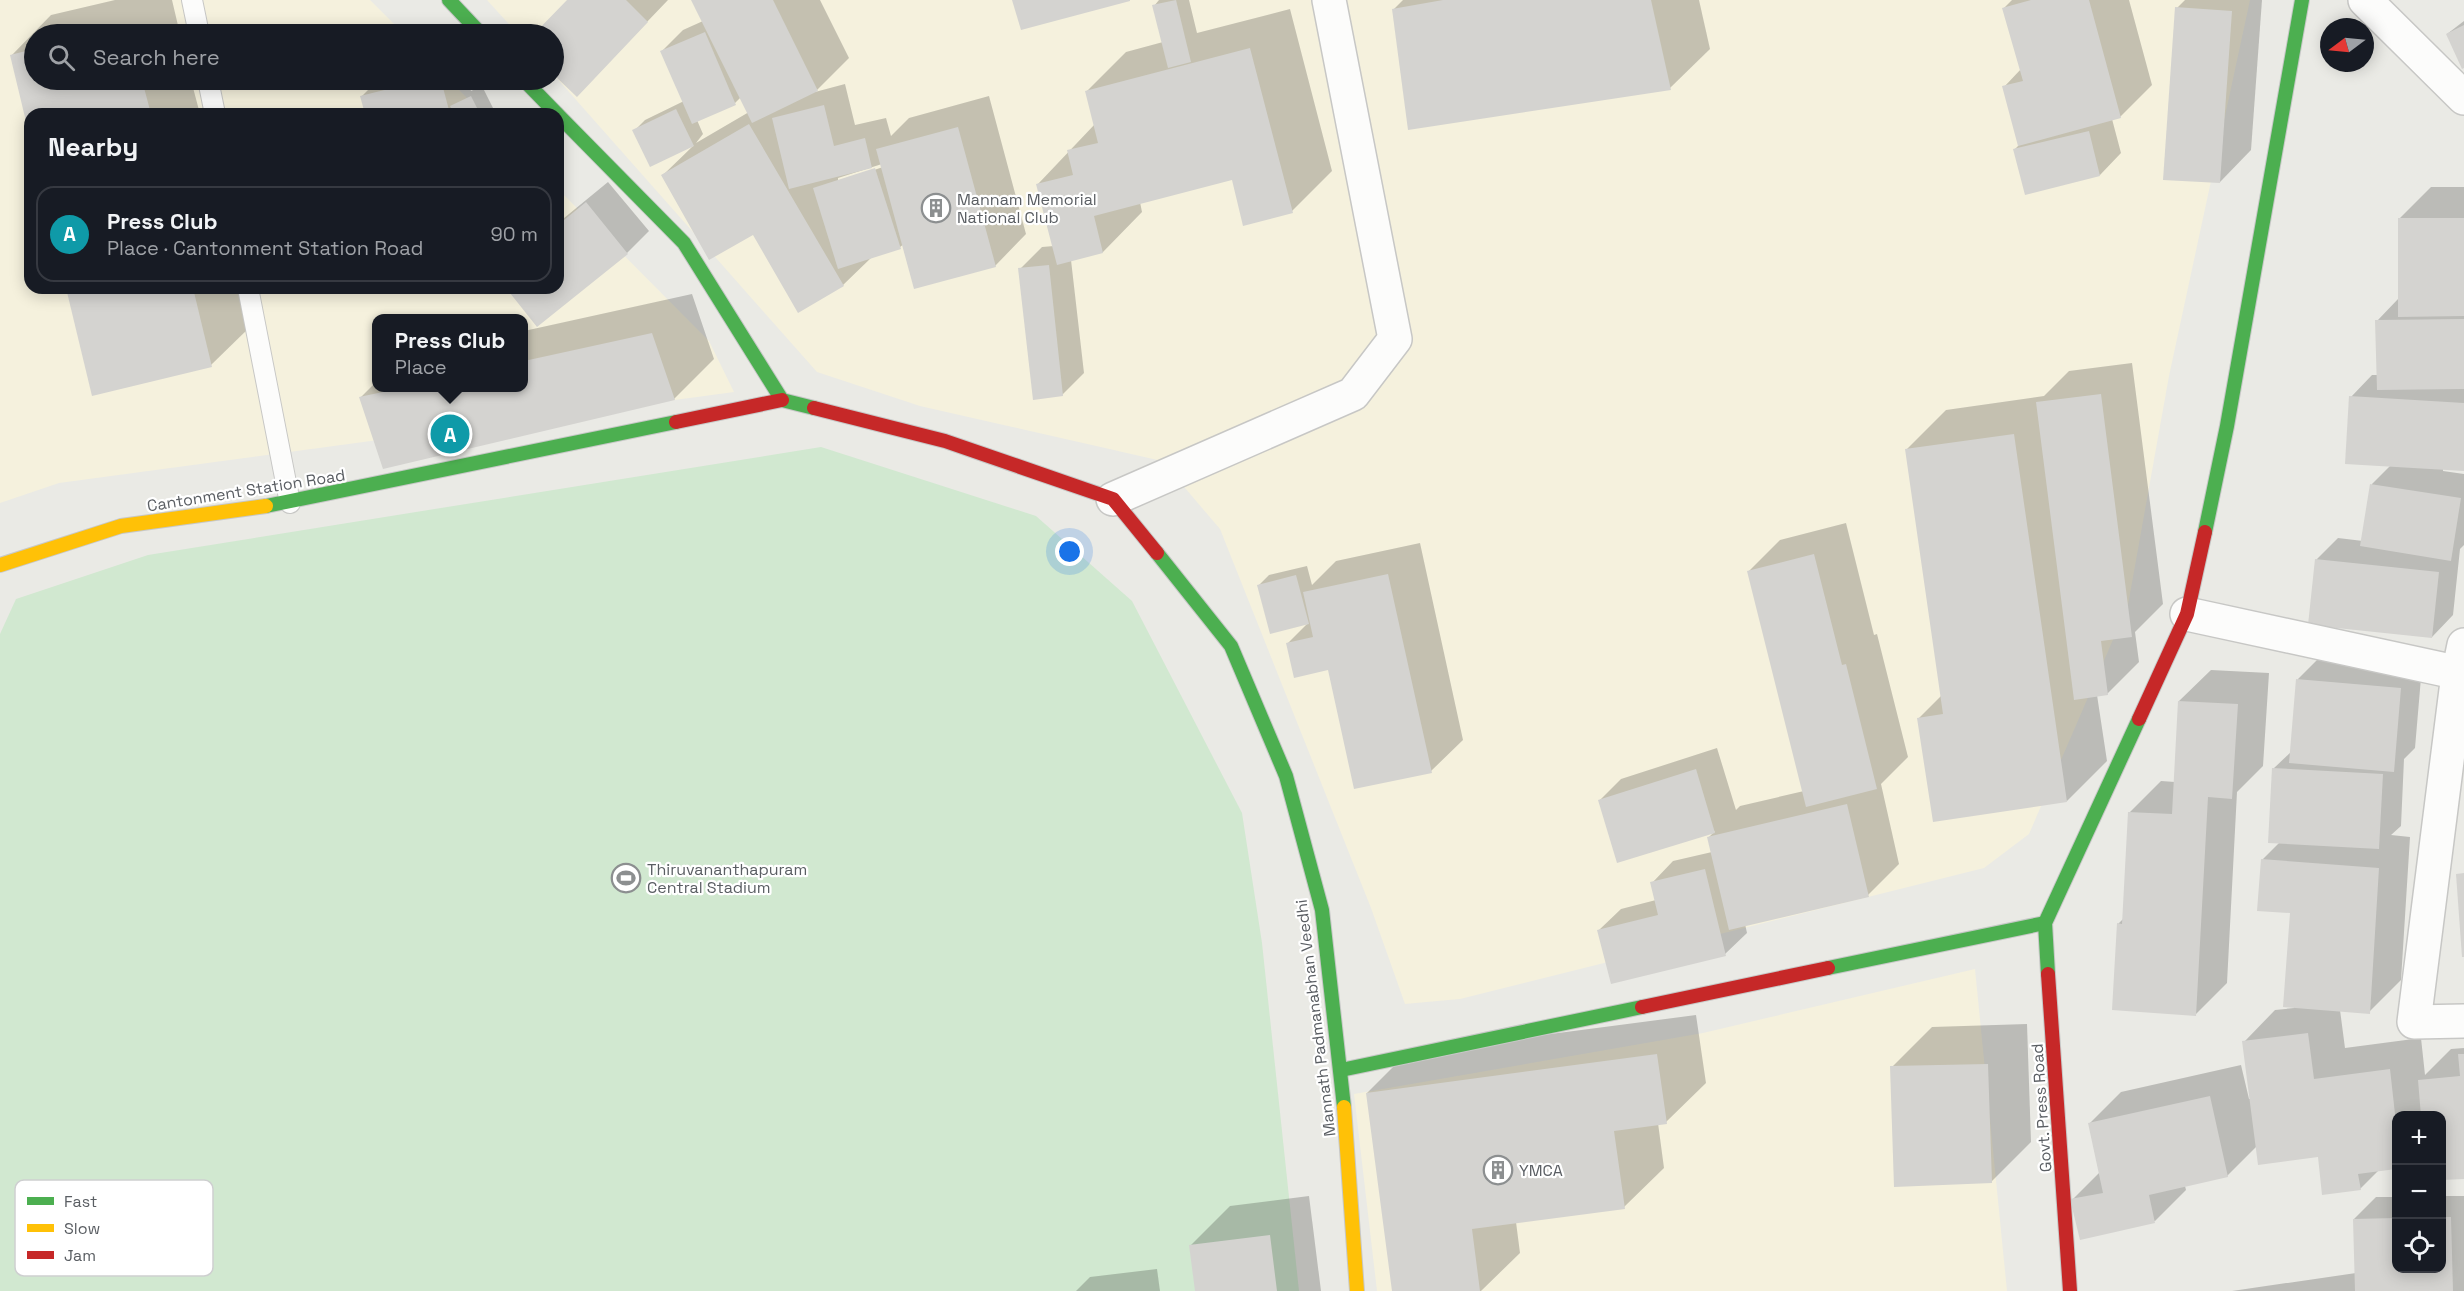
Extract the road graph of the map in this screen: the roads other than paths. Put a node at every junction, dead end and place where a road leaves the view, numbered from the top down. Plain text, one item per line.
1 (192, 0) edge
2 (449, 0) edge
3 (1329, 0) edge
4 (2302, 0) edge
5 (2365, 0) edge
6 (197, 24) edge
7 (472, 24) edge
8 (210, 90) edge
9 (534, 90) edge
10 (2464, 98) edge
11 (214, 108) edge
12 (552, 108) edge
13 (564, 120) edge
14 (249, 294) edge
15 (782, 399) junction
16 (1113, 499) junction
17 (290, 502) junction
18 (0, 565) edge
19 (2187, 614) junction
20 (2462, 664) edge
21 (2045, 923) junction
22 (2464, 1022) edge
23 (1341, 1070) junction
24 (1357, 1291) edge
25 (2070, 1291) edge

1 - 6 lane
2 - 7 street
3 - 16 street
4 - 19 street
5 - 10 street
8 - 11 lane
9 - 12 street
13 - 15 street
14 - 17 lane
15 - 16 street
15 - 17 street, Cantonment Station Road
16 - 23 street, Mannath Padmanabhan Veedhi
17 - 18 street, Cantonment Station Road
19 - 20 street
19 - 21 street
20 - 22 street
21 - 23 street
21 - 25 street, Govt. Press Road
23 - 24 street, Mannath Padmanabhan Veedhi

